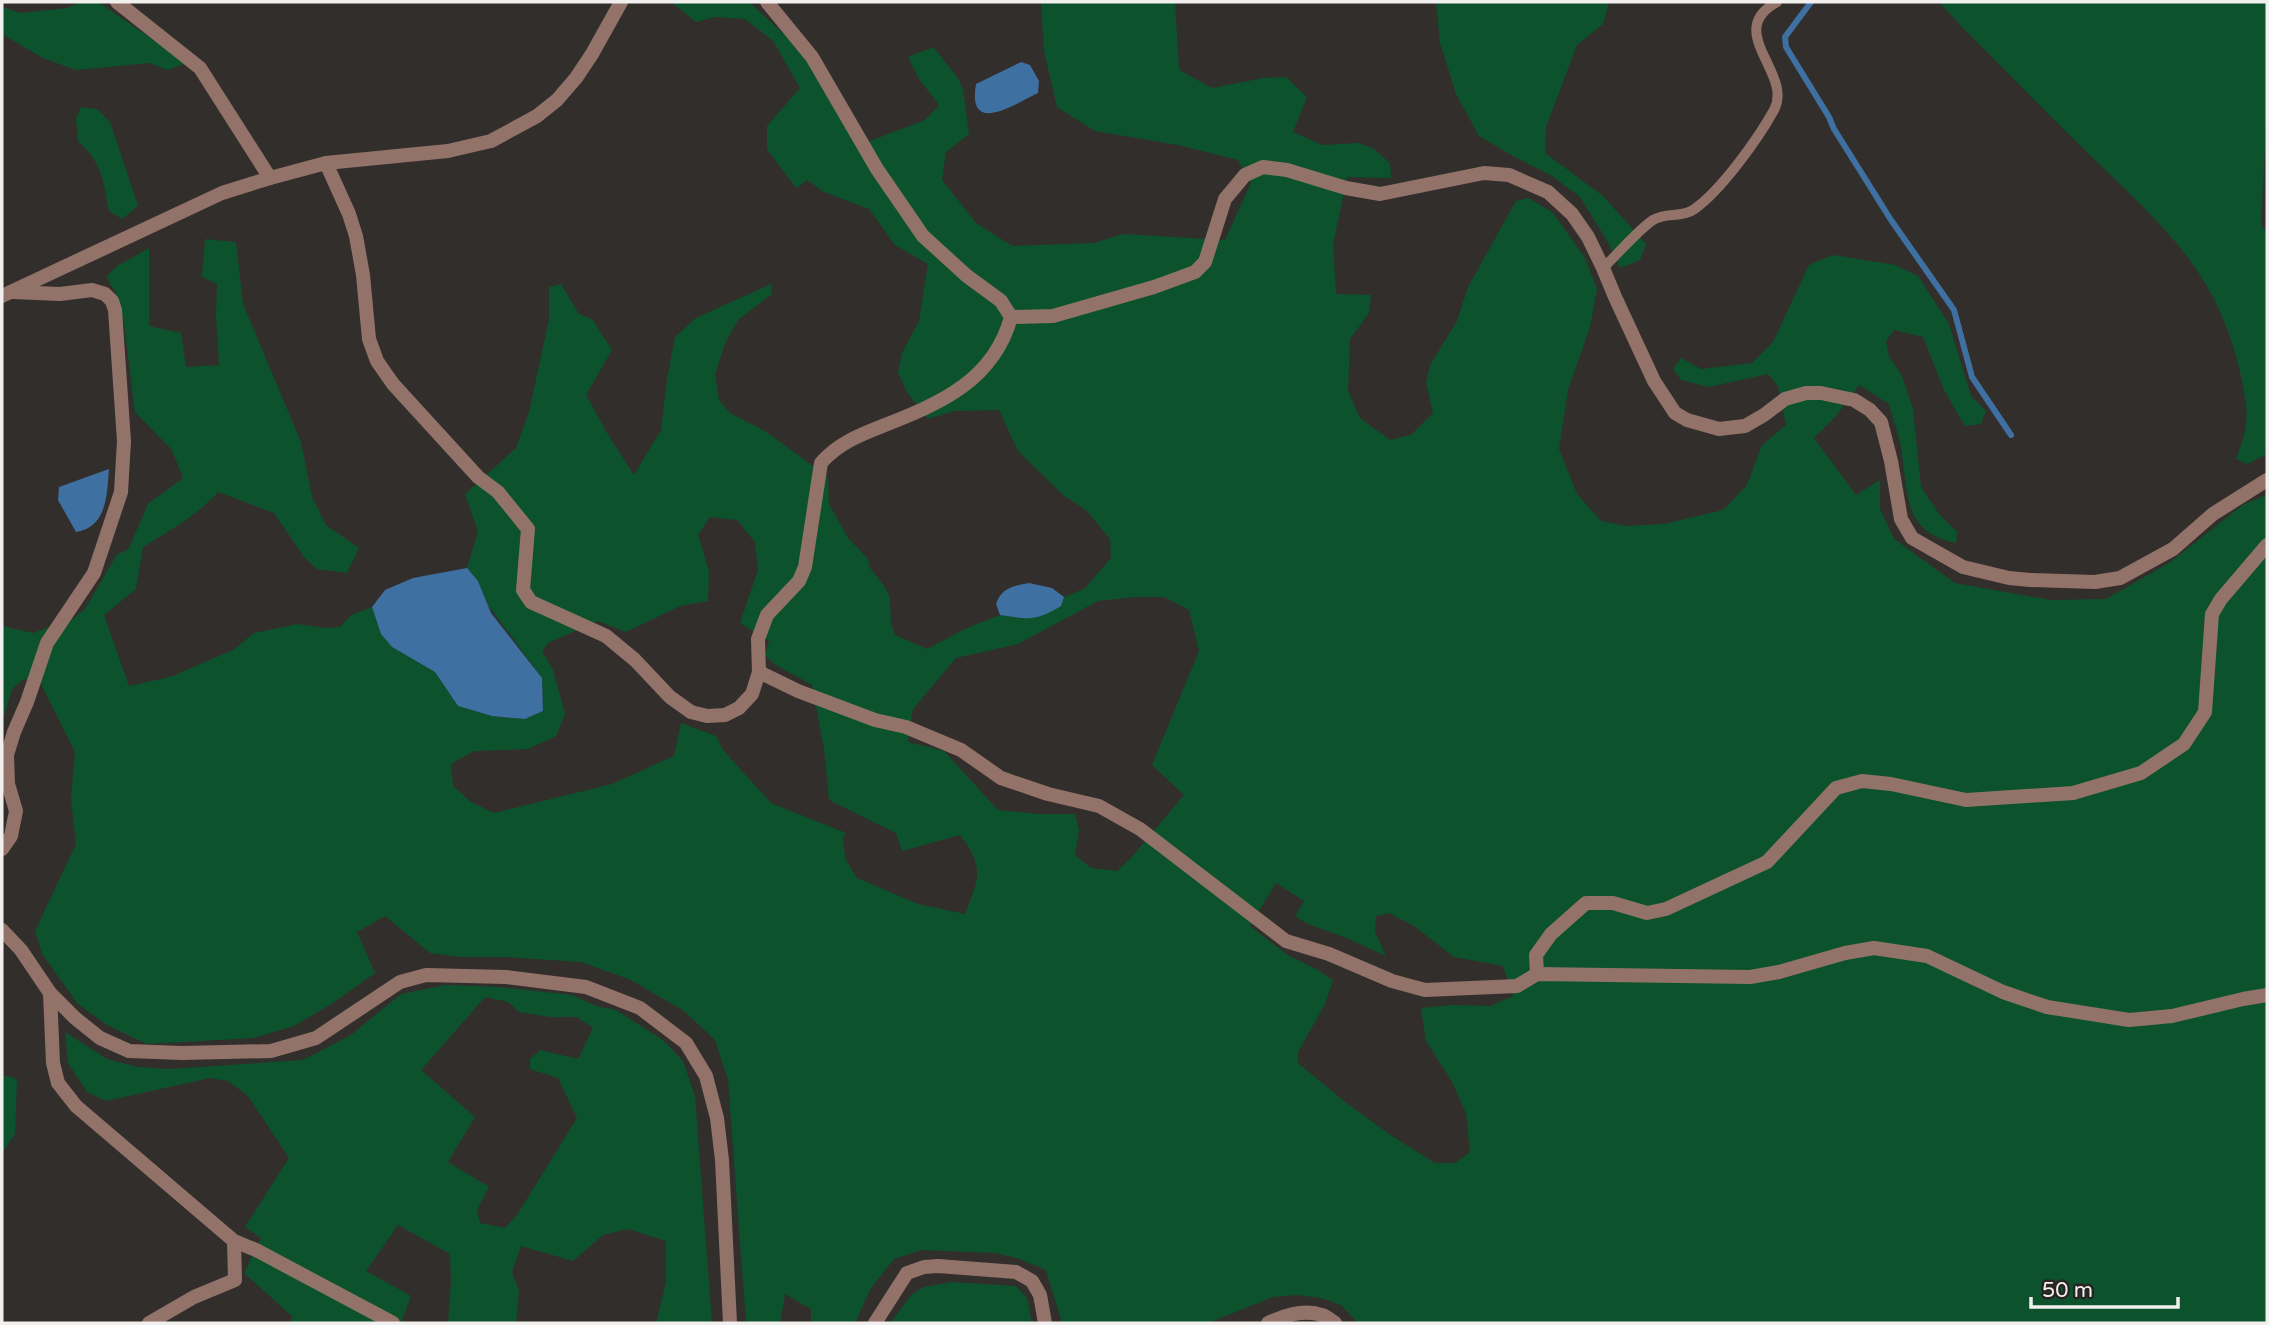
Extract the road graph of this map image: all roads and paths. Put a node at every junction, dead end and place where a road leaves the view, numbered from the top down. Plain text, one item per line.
1 (117, 2) edge
2 (621, 2) edge
3 (767, 2) edge
4 (1777, 2) edge
5 (326, 163) junction
6 (270, 178) junction
7 (1603, 268) junction
8 (7, 294) edge
9 (1011, 317) junction
10 (2267, 480) edge
11 (2267, 545) edge
12 (760, 672) junction
13 (2, 849) edge
14 (2, 930) edge
15 (1536, 974) junction
16 (50, 993) junction
17 (2267, 995) edge
18 (234, 1241) junction
19 (149, 1323) edge
20 (393, 1323) edge
21 (730, 1323) edge
22 (874, 1323) edge
23 (1045, 1323) edge
24 (1268, 1323) edge
25 (1335, 1323) edge

1 - 6 street
2 - 5 street
3 - 9 street
4 - 7 lane
5 - 6 street
5 - 12 street
6 - 8 street
7 - 9 street
7 - 10 street
8 - 13 street
9 - 12 street
11 - 15 street
12 - 15 street
14 - 16 street
15 - 17 street
16 - 18 street
16 - 21 street
18 - 19 street
18 - 20 street
22 - 23 street
24 - 25 street

